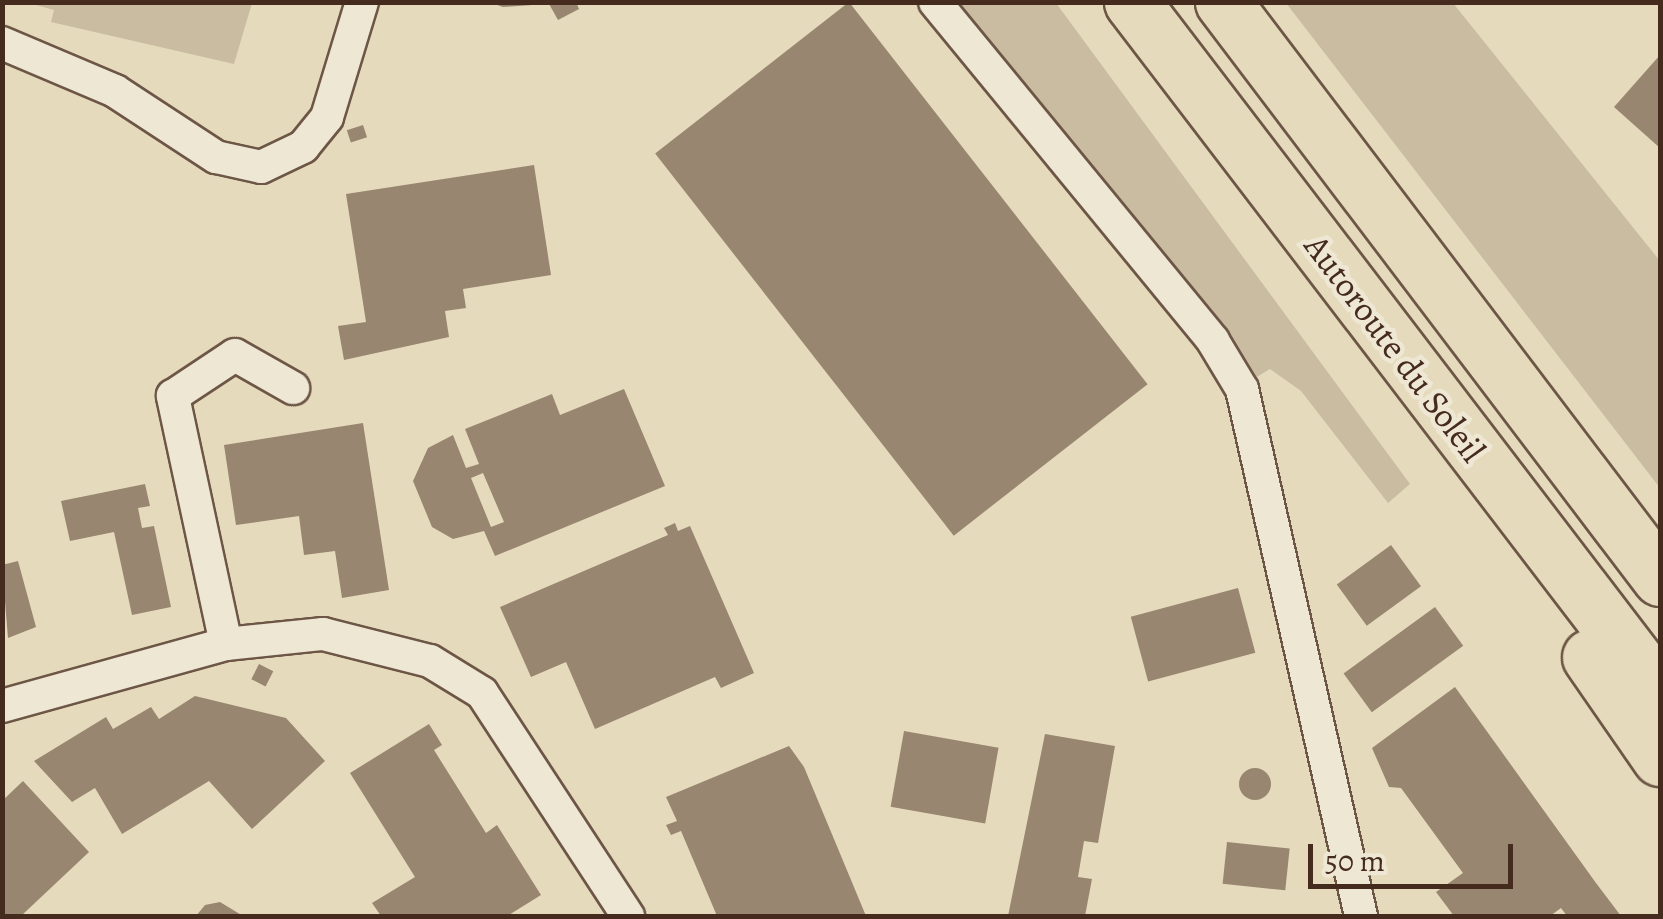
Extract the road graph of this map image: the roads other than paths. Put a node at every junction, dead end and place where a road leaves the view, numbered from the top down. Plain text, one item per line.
1 (362, 2) edge
2 (935, 2) edge
3 (1132, 2) edge
4 (1223, 2) edge
5 (2, 43) edge
6 (1392, 218) junction
7 (1391, 347) junction
8 (293, 388) dead end
9 (1660, 536) edge
10 (1660, 578) edge
11 (226, 644) junction
12 (1660, 692) edge
13 (2, 706) edge
14 (1660, 758) edge
15 (628, 916) edge
16 (1361, 916) edge

1 - 5 street
2 - 16 street
3 - 7 highway, Autoroute du Soleil
4 - 6 highway
6 - 9 highway
6 - 10 highway
7 - 12 highway, Autoroute du Soleil
7 - 14 highway
8 - 11 street
11 - 13 street
11 - 15 street

